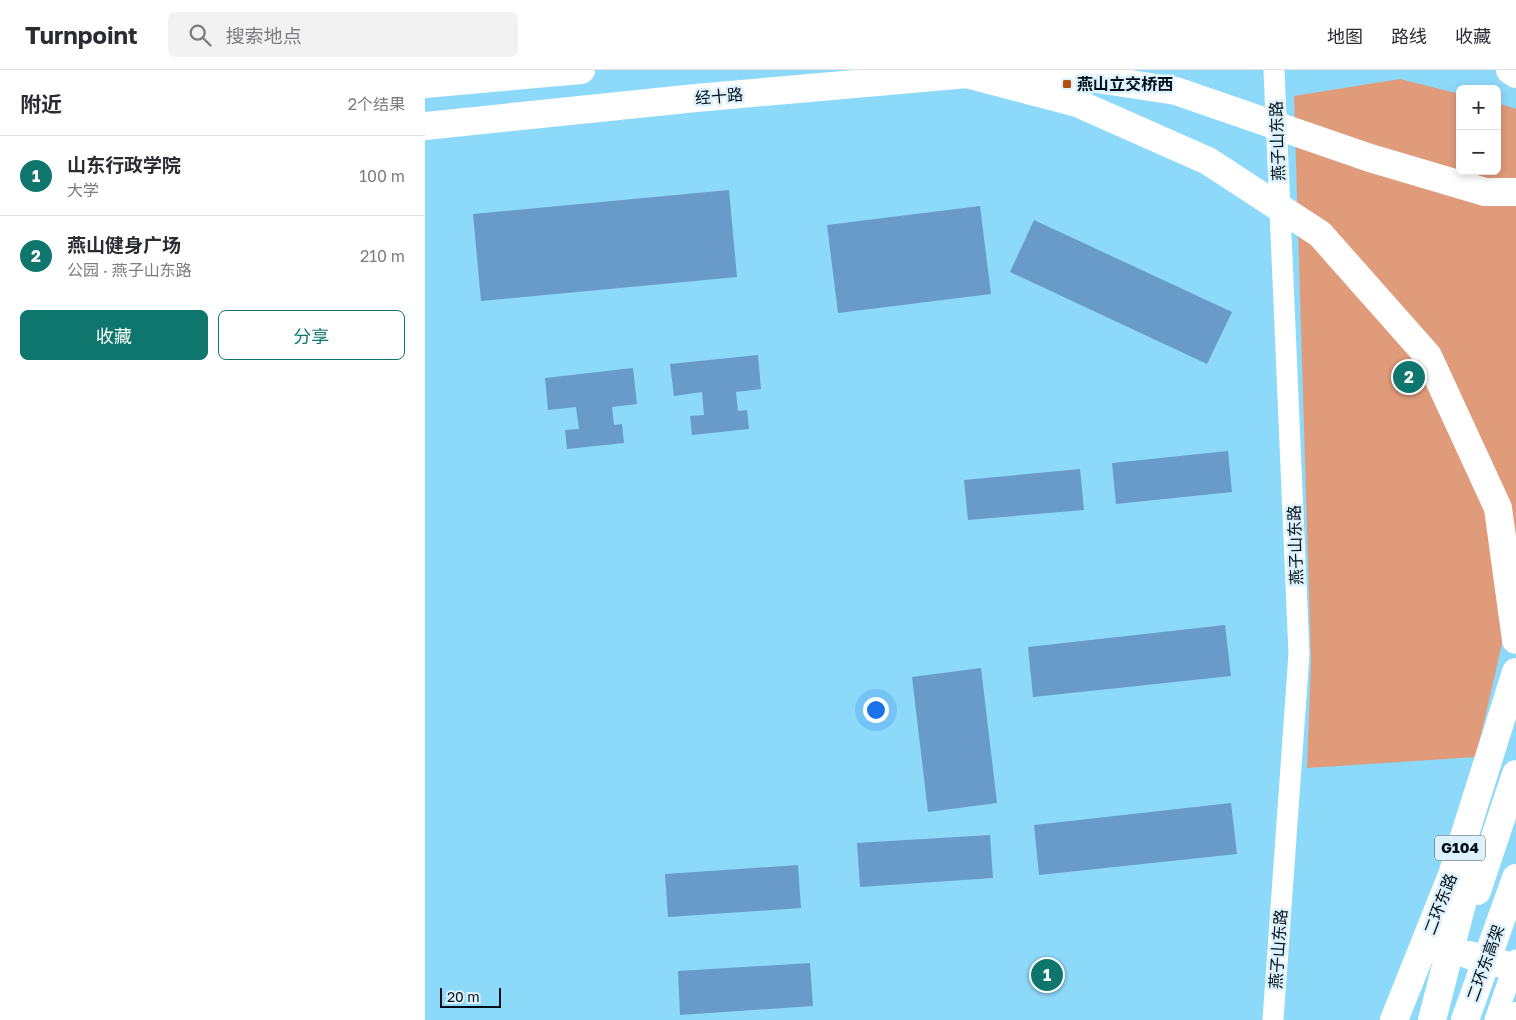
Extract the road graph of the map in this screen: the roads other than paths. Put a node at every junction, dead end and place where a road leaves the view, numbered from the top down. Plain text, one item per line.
1 (581, 70) edge
2 (951, 70) edge
3 (1013, 70) edge
4 (1038, 70) edge
5 (1274, 70) edge
6 (1510, 70) edge
7 (1516, 74) edge
8 (425, 84) edge
9 (425, 126) edge
10 (1516, 192) edge
11 (1516, 640) edge
12 (1516, 672) edge
13 (1516, 730) edge
14 (1516, 774) edge
15 (1469, 875) junction
16 (1516, 878) edge
17 (1456, 951) junction
18 (1515, 965) edge
19 (1516, 1016) edge
20 (1273, 1020) edge
21 (1394, 1020) edge
22 (1416, 1020) edge
23 (1432, 1020) edge
24 (1465, 1020) edge
25 (1495, 1020) edge
26 (1515, 1020) edge

1 - 8 main road
2 - 11 main road
3 - 9 main road, 经十路
4 - 10 main road
5 - 20 street, 燕子山东路
6 - 7 main road
12 - 21 main road, 二环东路 / G104
13 - 15 main road
14 - 17 main road, 二环东路
15 - 22 main road
15 - 23 main road
16 - 24 main road, 二环东高架
17 - 18 main road
17 - 23 main road, 二环东路
18 - 25 street
19 - 26 main road

